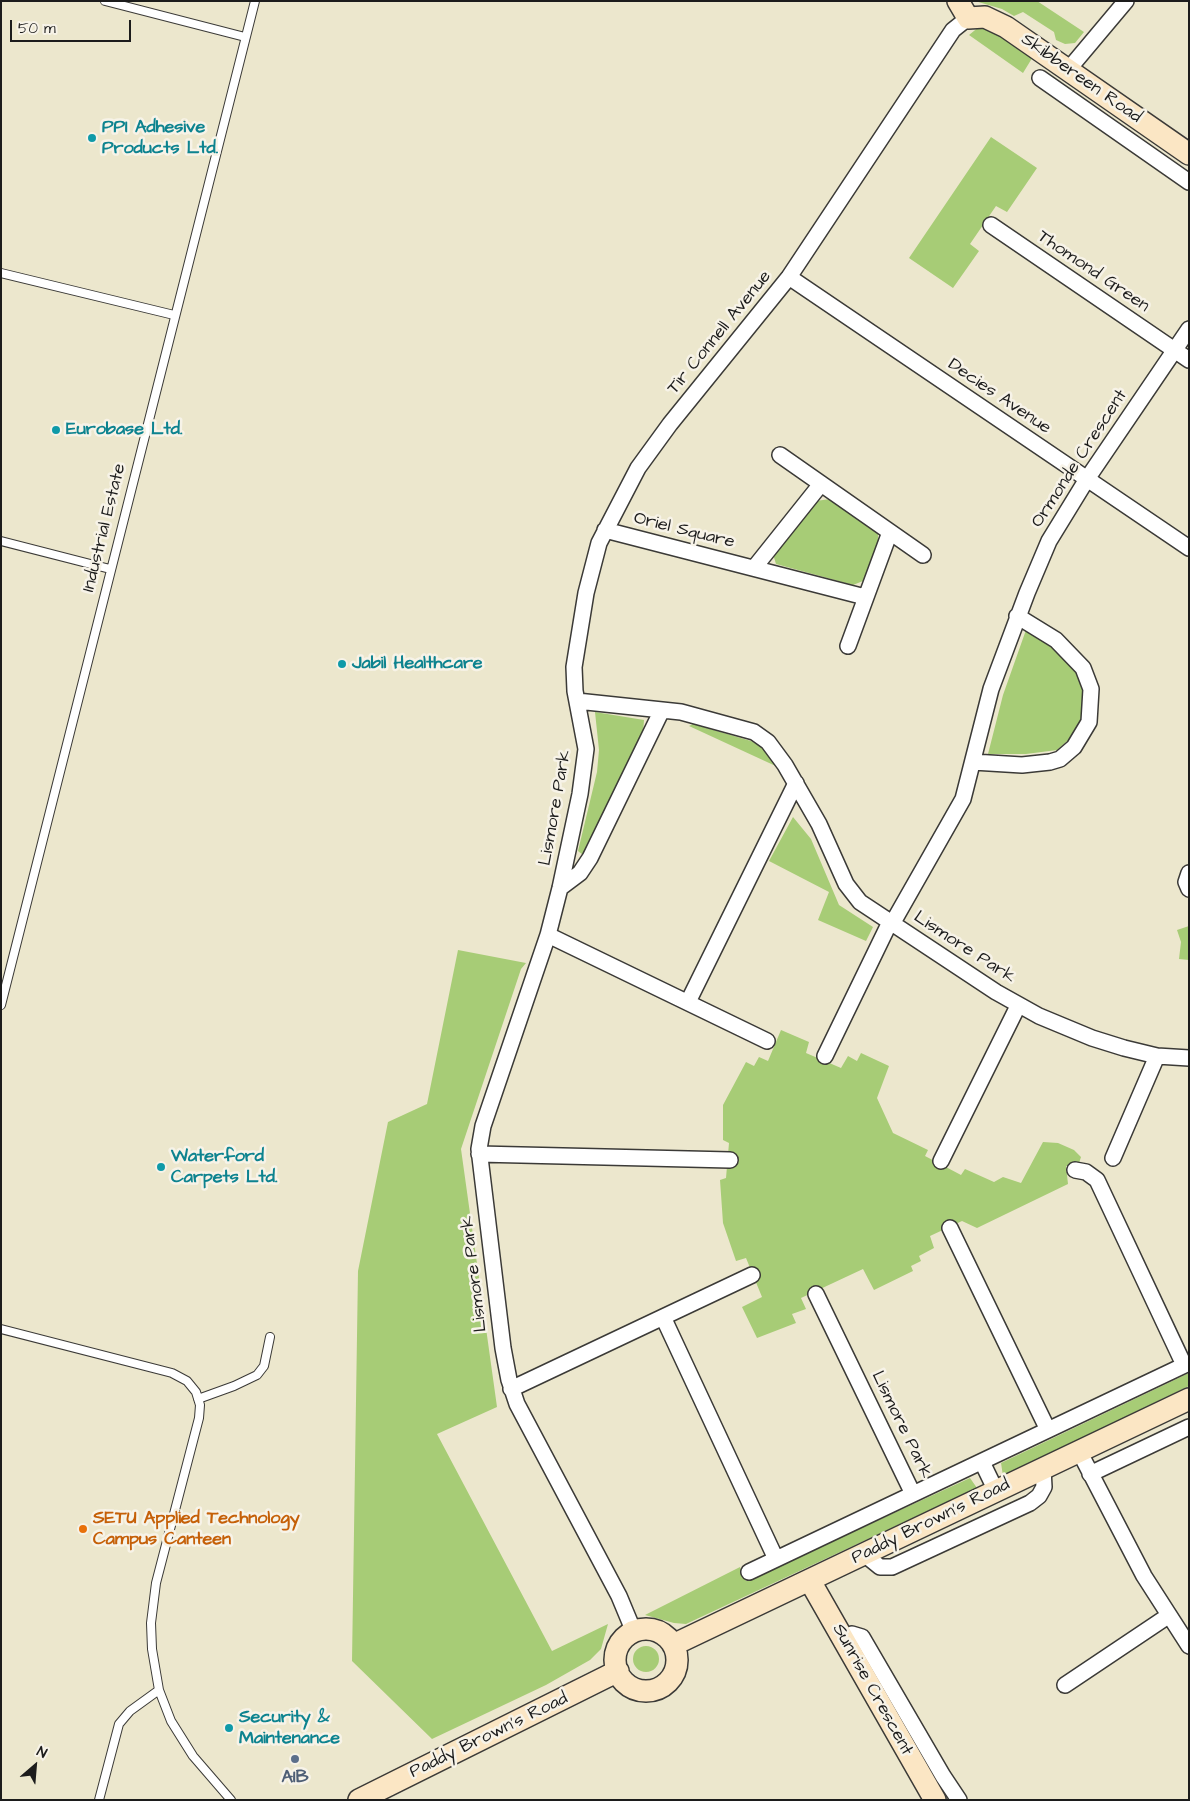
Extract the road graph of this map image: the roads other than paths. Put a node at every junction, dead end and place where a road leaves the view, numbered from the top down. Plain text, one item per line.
1 (105, 1) edge
2 (254, 1) edge
3 (1126, 1) edge
4 (963, 9) edge
5 (246, 37) junction
6 (1068, 70) junction
7 (1040, 78) dead end
8 (1154, 130) junction
9 (1141, 148) junction
10 (1189, 154) edge
11 (1189, 182) edge
12 (991, 225) dead end
13 (1, 273) edge
14 (789, 277) junction
15 (174, 315) junction
16 (1189, 329) edge
17 (1174, 350) junction
18 (1189, 360) edge
19 (780, 455) dead end
20 (1087, 479) junction
21 (822, 484) junction
22 (605, 530) junction
23 (890, 532) junction
24 (1, 541) edge
25 (1189, 548) edge
26 (923, 555) dead end
27 (754, 568) junction
28 (110, 569) junction
29 (865, 597) junction
30 (1018, 616) junction
31 (848, 646) dead end
32 (577, 701) junction
33 (662, 710) junction
34 (973, 762) junction
35 (796, 782) junction
36 (1189, 873) edge
37 (560, 888) junction
38 (1189, 889) edge
39 (891, 923) junction
40 (548, 936) junction
41 (688, 1002) junction
42 (1, 1005) edge
43 (1018, 1006) junction
44 (767, 1041) dead end
45 (825, 1056) dead end
46 (1157, 1056) junction
47 (1189, 1058) edge
48 (479, 1154) junction
49 (1113, 1158) dead end
50 (730, 1160) dead end
51 (941, 1161) dead end
52 (1075, 1170) dead end
53 (950, 1228) dead end
54 (752, 1275) dead end
55 (816, 1294) dead end
56 (663, 1318) junction
57 (1, 1329) edge
58 (270, 1337) dead end
59 (1186, 1364) edge
60 (511, 1389) junction
61 (1189, 1398) edge
62 (198, 1399) junction
63 (1189, 1427) edge
64 (1048, 1430) junction
65 (1079, 1451) junction
66 (982, 1462) junction
67 (1043, 1469) junction
68 (1090, 1474) junction
69 (996, 1491) junction
70 (913, 1494) junction
71 (864, 1554) junction
72 (776, 1559) junction
73 (748, 1572) dead end
74 (810, 1581) junction
75 (1168, 1616) junction
76 (634, 1632) junction
77 (843, 1639) junction
78 (673, 1645) junction
79 (1189, 1646) edge
80 (618, 1672) junction
81 (1065, 1684) dead end
82 (159, 1690) junction
83 (98, 1800) edge
84 (231, 1800) edge
85 (359, 1800) edge
86 (935, 1800) edge
87 (959, 1800) edge

1 - 5 lane
2 - 5 lane, Industrial Estate
3 - 6 street
4 - 6 street, Skibbereen Road
4 - 14 street, Tir Connell Avenue
5 - 15 lane, Industrial Estate
6 - 8 street, Skibbereen Road
7 - 9 street, Skibbereen Road
8 - 9 street
8 - 10 street, Skibbereen Road
9 - 11 street, Skibbereen Road
12 - 17 street, Thomond Green
13 - 15 lane
14 - 20 street, Decies Avenue
14 - 22 street, Tir Connell Avenue
15 - 28 lane, Industrial Estate
16 - 17 street, Ormonde Crescent
17 - 18 street, Thomond Green
17 - 20 street, Ormonde Crescent
19 - 21 street
20 - 25 street, Decies Avenue
20 - 30 street, Ormonde Crescent
21 - 23 street
21 - 27 street
22 - 27 street, Oriel Square
22 - 32 street, Tir Connell Avenue
23 - 26 street
23 - 29 street
24 - 28 lane
27 - 29 street, Oriel Square
28 - 42 lane, Industrial Estate
29 - 31 street
30 - 34 street, Ormonde Crescent
30 - 34 street
32 - 33 street, Lismore Park
32 - 37 street, Lismore Park
33 - 35 street, Lismore Park
33 - 37 street, Lismore Park
34 - 39 street, Ormonde Crescent
35 - 39 street, Lismore Park
35 - 41 street
36 - 38 street
37 - 40 street, Lismore Park
39 - 43 street, Lismore Park
39 - 45 street, Lismore Park
40 - 41 street
40 - 48 street, Lismore Park
41 - 44 street
43 - 46 street, Lismore Park
43 - 51 street, Lismore Park
46 - 47 street, Lismore Park
46 - 49 street
48 - 50 street
48 - 60 street, Lismore Park
52 - 59 street, Lismore Park
53 - 64 street
54 - 56 street
55 - 70 street, Lismore Park
56 - 60 street
56 - 72 street
57 - 62 lane
58 - 62 lane
59 - 64 street, Lismore Park
60 - 76 street, Lismore Park
61 - 65 street, Paddy Brown's Road
62 - 82 lane
63 - 68 street
64 - 66 street, Lismore Park
65 - 67 street, Paddy Brown's Road
65 - 68 street
66 - 69 street
66 - 70 street, Lismore Park
67 - 69 street, Paddy Brown's Road
67 - 71 street
68 - 75 street
69 - 71 street, Paddy Brown's Road
70 - 72 street
71 - 74 street, Paddy Brown's Road
72 - 73 street
74 - 77 street, Sunrise Crescent
74 - 78 street, Paddy Brown's Road
75 - 79 street
75 - 81 street
76 - 78 street
76 - 80 street
77 - 86 street, Sunrise Crescent
77 - 87 street
78 - 80 street
80 - 85 street, Paddy Brown's Road
82 - 83 lane
82 - 84 lane

